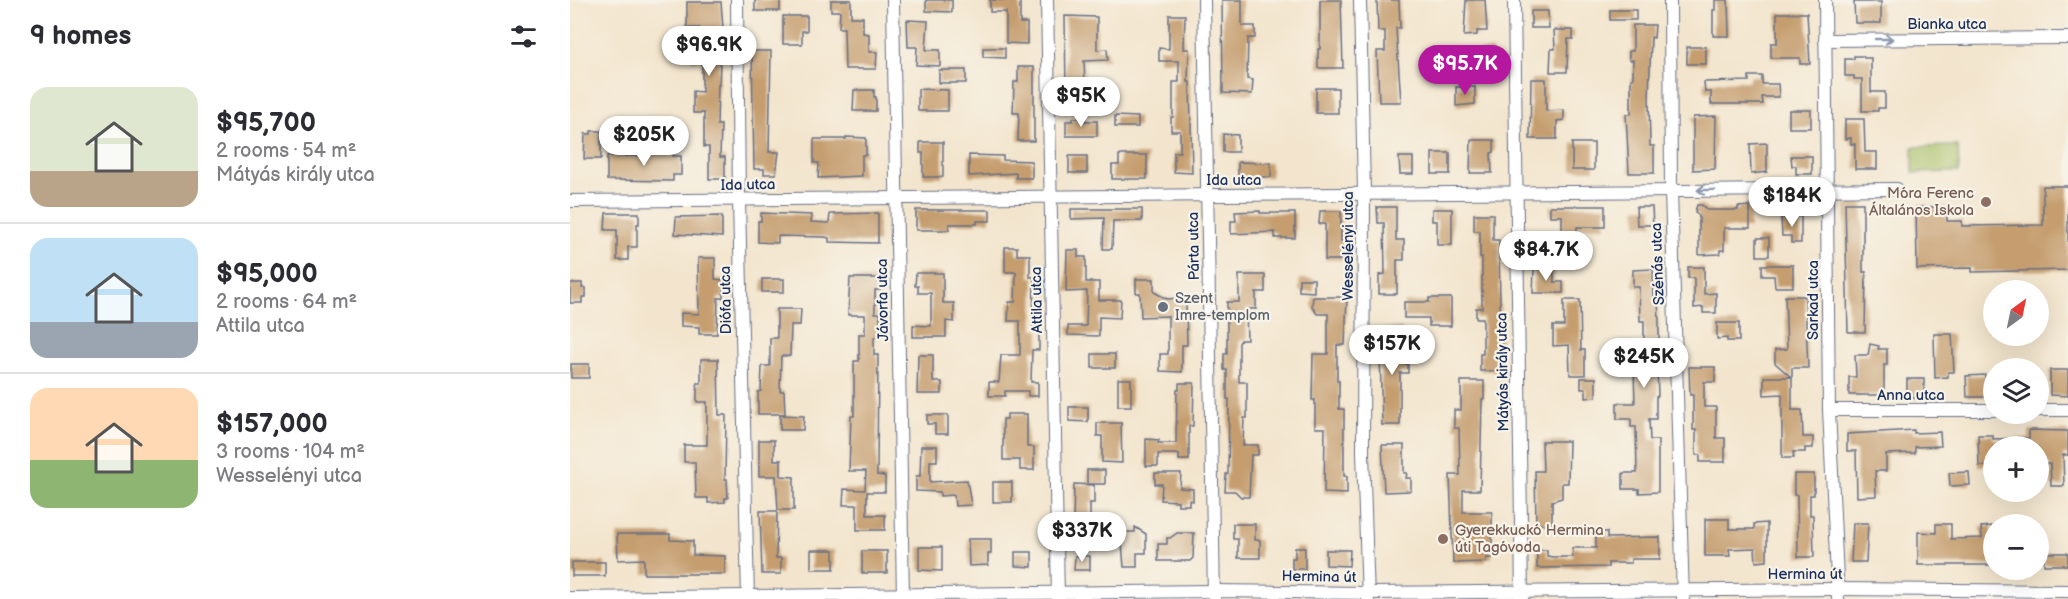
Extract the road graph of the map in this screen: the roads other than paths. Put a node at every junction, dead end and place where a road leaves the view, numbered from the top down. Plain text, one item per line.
1 (737, 0) edge
2 (893, 0) edge
3 (1047, 0) edge
4 (1204, 0) edge
5 (1360, 0) edge
6 (1514, 0) edge
7 (1670, 0) edge
8 (1825, 0) edge
9 (2068, 38) edge
10 (1825, 40) junction
11 (1828, 189) junction
12 (1897, 189) dead end
13 (1671, 190) junction
14 (1515, 192) junction
15 (1364, 194) junction
16 (1050, 195) junction
17 (1208, 195) junction
18 (896, 198) junction
19 (739, 200) junction
20 (570, 201) edge
21 (1829, 410) junction
22 (1983, 410) edge
23 (2049, 410) edge
24 (2068, 410) edge
25 (2068, 591) edge
26 (1838, 594) edge
27 (1214, 595) edge
28 (1522, 595) edge
29 (1682, 595) edge
30 (1991, 595) edge
31 (903, 596) edge
32 (1058, 596) edge
33 (1368, 596) edge
34 (570, 598) edge
35 (748, 598) edge

1 - 19 street, Diófa utca
2 - 18 street, Jávorfa utca
3 - 16 street, Attila utca
4 - 17 street, Párta utca
5 - 15 street, Wesselényi utca
6 - 14 street, Mátyás király utca
7 - 13 street, Szénás utca
8 - 10 street, Sarkad utca
10 -> 9 street, Bianka utca
10 - 11 street, Sarkad utca
11 - 12 street, Ida utca
11 -> 13 street, Ida utca
11 - 21 street, Sarkad utca
13 - 14 street, Ida utca
13 - 29 street, Szénás utca
14 - 15 street, Ida utca
14 - 28 street, Mátyás király utca
15 - 17 street, Ida utca
15 - 33 street, Wesselényi utca
16 - 17 street, Ida utca
16 - 18 street, Ida utca
16 - 32 street, Attila utca
17 - 27 street, Párta utca
18 - 19 street, Ida utca
18 - 31 street, Jávorfa utca
19 - 20 street, Ida utca
19 - 35 street, Diófa utca
21 - 22 street, Anna utca
21 - 26 street, Sarkad utca
23 - 24 street
25 - 30 street, Hermina út
26 - 29 street, Hermina út
26 - 30 street, Hermina út
27 - 32 street, Hermina út
27 - 33 street, Hermina út
28 - 29 street, Hermina út
28 - 33 street, Hermina út
31 - 32 street, Hermina út
31 - 35 street, Hermina út
34 - 35 street, Hermina út

